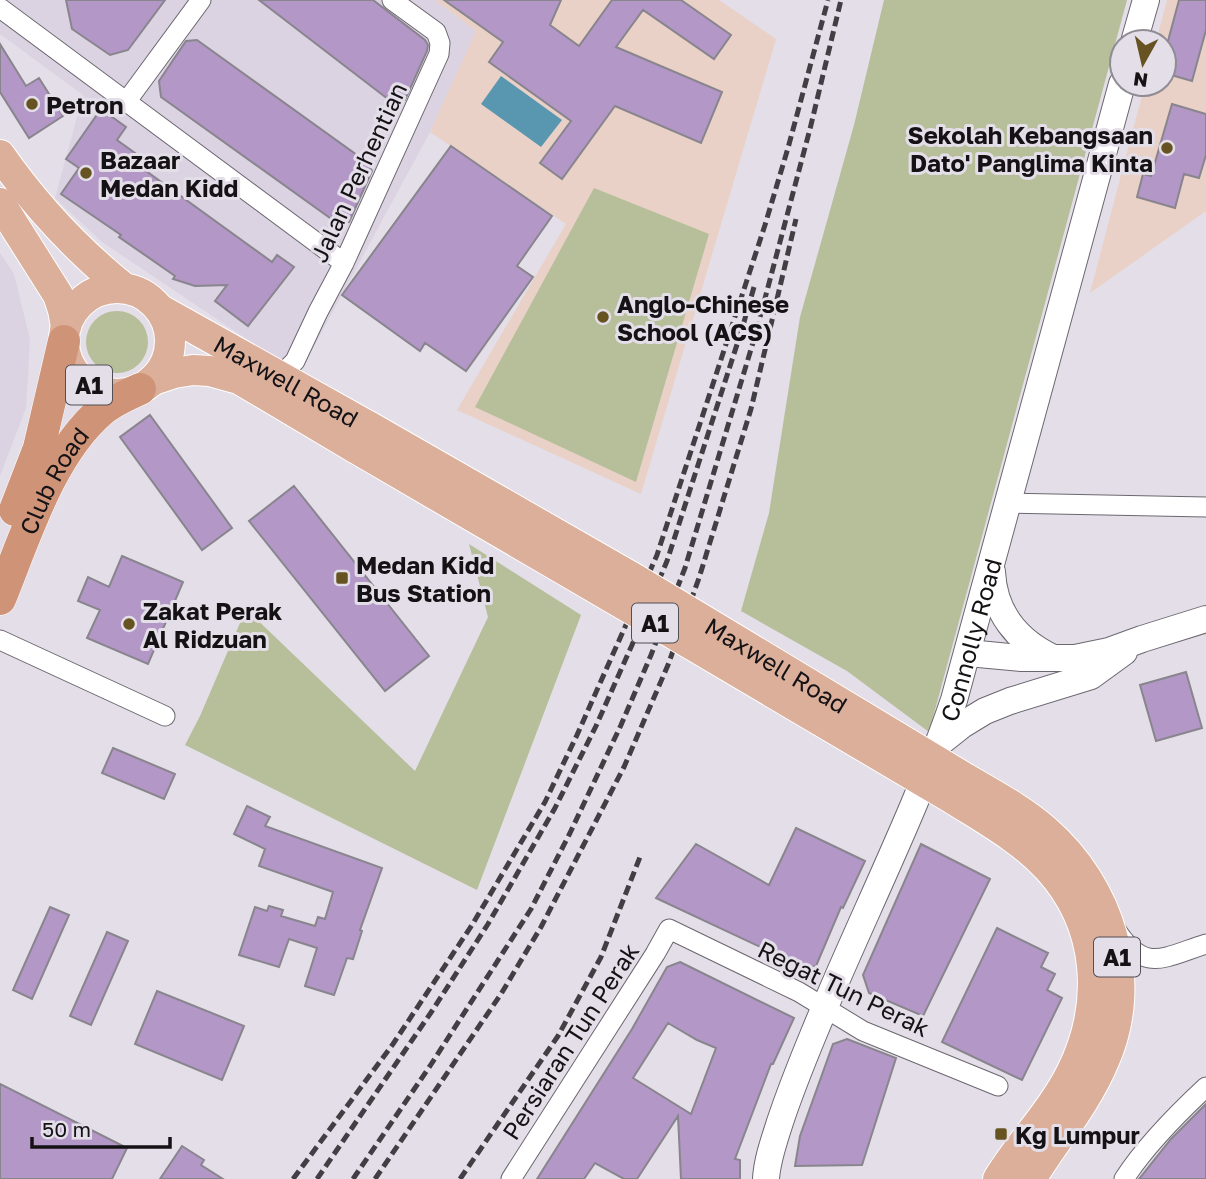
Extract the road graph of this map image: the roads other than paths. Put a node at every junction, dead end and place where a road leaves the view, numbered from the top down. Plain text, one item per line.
1 (201, 0) edge
2 (392, 0) edge
3 (1146, 0) edge
4 (0, 8) edge
5 (1138, 28) edge
6 (1118, 98) edge
7 (126, 102) junction
8 (0, 155) edge
9 (0, 203) edge
10 (344, 263) junction
11 (124, 288) junction
12 (160, 310) junction
13 (65, 334) junction
14 (280, 376) junction
15 (146, 384) junction
16 (363, 438) junction
17 (1008, 503) junction
18 (1206, 506) edge
19 (0, 547) edge
20 (992, 563) junction
21 (0, 599) edge
22 (1206, 619) edge
23 (1142, 639) junction
24 (0, 640) edge
25 (968, 653) junction
26 (1056, 659) junction
27 (164, 716) dead end
28 (938, 744) junction
29 (959, 789) junction
30 (1107, 915) junction
31 (669, 929) joint
32 (1206, 944) edge
33 (824, 1008) junction
34 (998, 1086) dead end
35 (1206, 1087) edge
36 (511, 1179) edge
37 (766, 1179) edge
38 (998, 1179) edge
39 (1031, 1179) edge
40 (1124, 1179) edge

1 - 7 street
2 - 10 street, Jalan Perhentian
3 - 5 main road
4 - 7 street
6 - 17 main road, Connolly Road
7 - 10 street
8 - 11 main road
9 - 13 main road
10 - 14 street, Jalan Perhentian
11 - 12 main road, A1
11 - 13 main road
12 - 14 main road, Maxwell Road / A1
12 - 15 main road
13 - 15 main road, A1
13 - 19 highway, Club Road
14 - 16 main road, Maxwell Road / A1
15 - 16 main road, Maxwell Road / A1
15 - 21 highway, Club Road
16 - 29 main road, Maxwell Road / A1, bridge
17 - 18 street
17 - 20 main road, Connolly Road
20 - 25 main road, Connolly Road
20 - 26 main road
22 - 23 main road
23 - 26 main road
23 - 28 main road
24 - 27 street
25 - 26 main road
25 - 28 main road, Connolly Road
28 - 33 main road, Connolly Road
29 - 30 main road, Maxwell Road / A1
29 - 38 main road, Maxwell Road / A1
30 - 32 street
30 - 39 main road, Maxwell Road / A1
31 - 33 street, Regat Tun Perak
31 - 36 street, Persiaran Tun Perak
33 - 34 street, Regat Tun Perak
33 - 37 main road, Connolly Road
35 - 40 street

